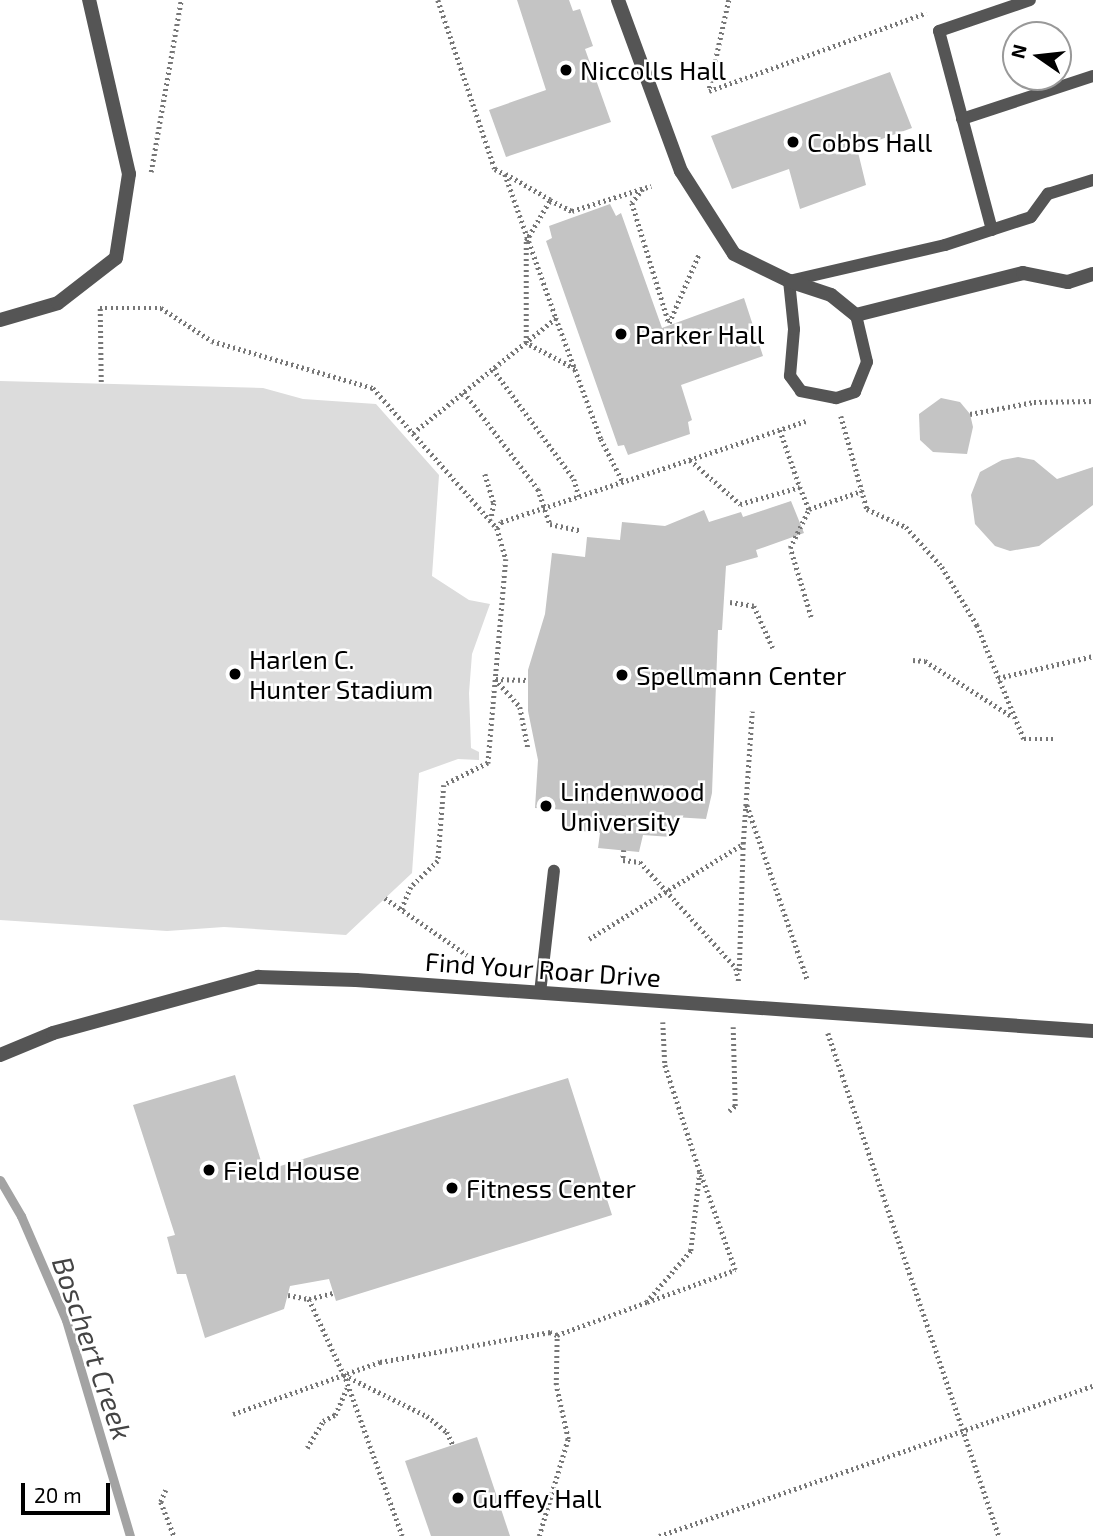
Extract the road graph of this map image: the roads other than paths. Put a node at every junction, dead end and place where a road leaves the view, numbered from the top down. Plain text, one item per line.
1 (89, 0) edge
2 (618, 0) edge
3 (1030, 0) edge
4 (1093, 76) edge
5 (962, 119) junction
6 (1093, 180) edge
7 (992, 230) junction
8 (1093, 274) edge
9 (789, 281) junction
10 (856, 315) junction
11 (0, 320) edge
12 (554, 871) dead end
13 (540, 993) junction
14 (1093, 1031) edge
15 (0, 1055) edge

1 - 11 street
2 - 9 street
3 - 5 lane
4 - 5 lane
5 - 7 lane
6 - 7 lane
7 - 9 lane
8 - 10 street
9 - 10 street
9 - 10 lane
12 - 13 lane
13 - 14 street, Find Your Roar Drive
13 - 15 street, Find Your Roar Drive

